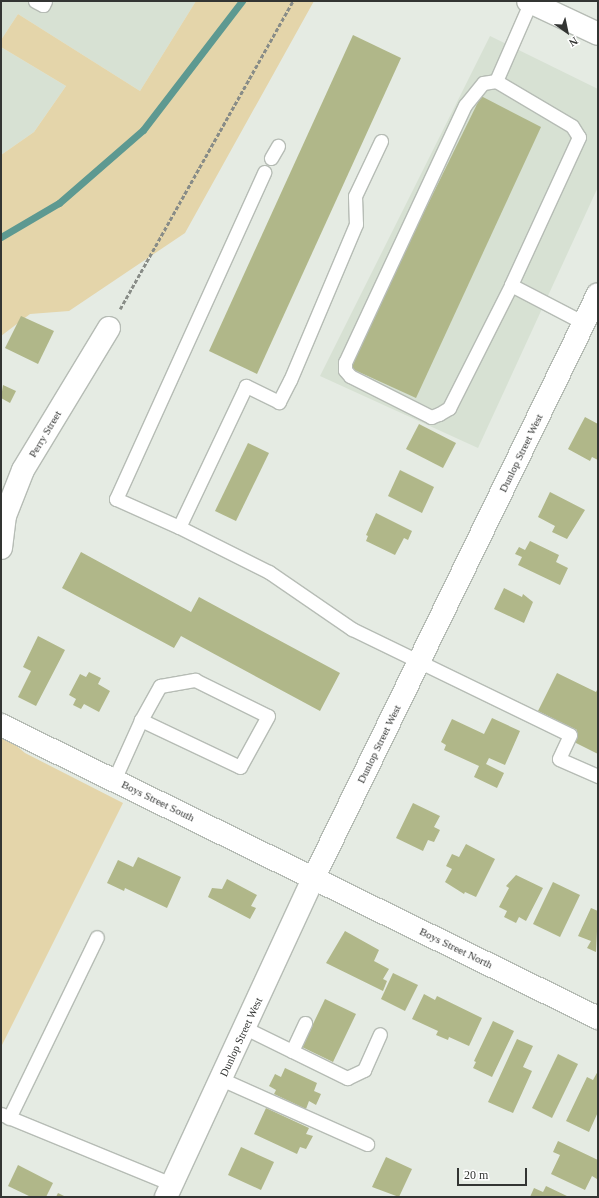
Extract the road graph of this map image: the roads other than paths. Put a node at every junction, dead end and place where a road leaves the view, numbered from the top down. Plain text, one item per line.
1 (35, 1) edge
2 (45, 1) edge
3 (530, 1) edge
4 (598, 34) edge
5 (496, 80) junction
6 (380, 141) dead end
7 (278, 146) dead end
8 (271, 158) dead end
9 (264, 172) dead end
10 (511, 285) junction
11 (598, 294) edge
12 (584, 323) junction
13 (109, 328) road end
14 (179, 527) junction
15 (1, 548) edge
16 (419, 663) junction
17 (141, 720) junction
18 (1, 725) edge
19 (598, 776) edge
20 (114, 780) junction
21 (314, 877) junction
22 (97, 937) dead end
23 (598, 1018) edge
24 (305, 1023) dead end
25 (245, 1028) junction
26 (380, 1034) dead end
27 (292, 1051) junction
28 (221, 1079) junction
29 (5, 1116) edge
30 (367, 1144) dead end
31 (169, 1191) edge

1 - 2 lane
3 - 4 main road
3 - 5 lane
5 - 10 lane
5 - 10 lane
6 - 14 lane
7 - 8 lane
9 - 14 lane
10 - 12 lane
11 - 12 main road, Dunlop Street West
12 - 16 main road, Dunlop Street West
13 - 15 main road, Perry Street
14 - 16 lane
16 - 19 lane
16 - 21 main road, Dunlop Street West
17 - 17 lane
17 - 20 lane
18 - 20 main road, Boys Street South
20 - 21 main road, Boys Street South
21 - 23 main road, Boys Street North
21 - 25 main road, Dunlop Street West
22 - 29 lane
24 - 27 lane
25 - 27 lane
25 - 28 main road, Dunlop Street West
26 - 27 lane
28 - 30 lane
28 - 31 main road, Dunlop Street West
29 - 31 lane

